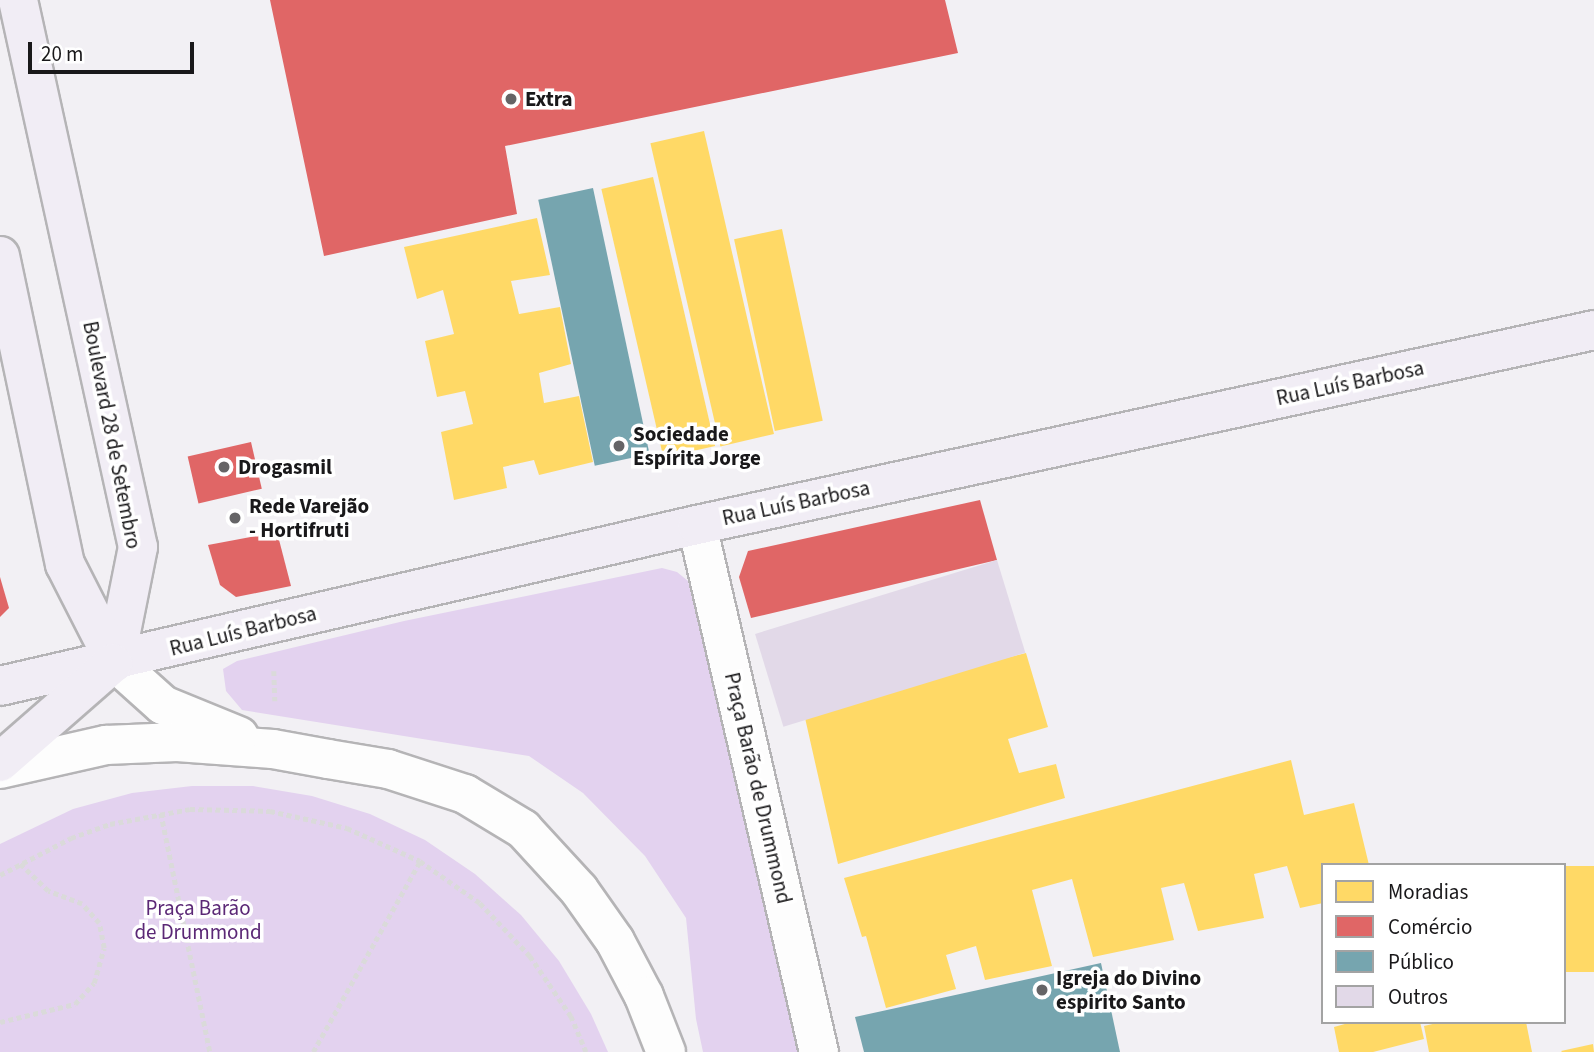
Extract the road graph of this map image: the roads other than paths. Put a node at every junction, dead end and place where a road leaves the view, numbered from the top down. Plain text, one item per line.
1 (18, 0) edge
2 (0, 256) edge
3 (1594, 330) edge
4 (698, 525) junction
5 (114, 662) junction
6 (0, 686) edge
7 (273, 749) junction
8 (0, 762) edge
9 (0, 769) edge
10 (666, 1052) edge
11 (818, 1052) edge

1 - 5 main road, Boulevard 28 de Setembro
2 - 5 main road
3 - 4 main road, Rua Luís Barbosa
4 - 5 main road, Rua Luís Barbosa
4 - 11 street, Praça Barão de Drummond
5 - 6 main road, Rua Luís Barbosa
5 - 7 street
5 - 8 main road
7 - 9 street
7 - 10 street

